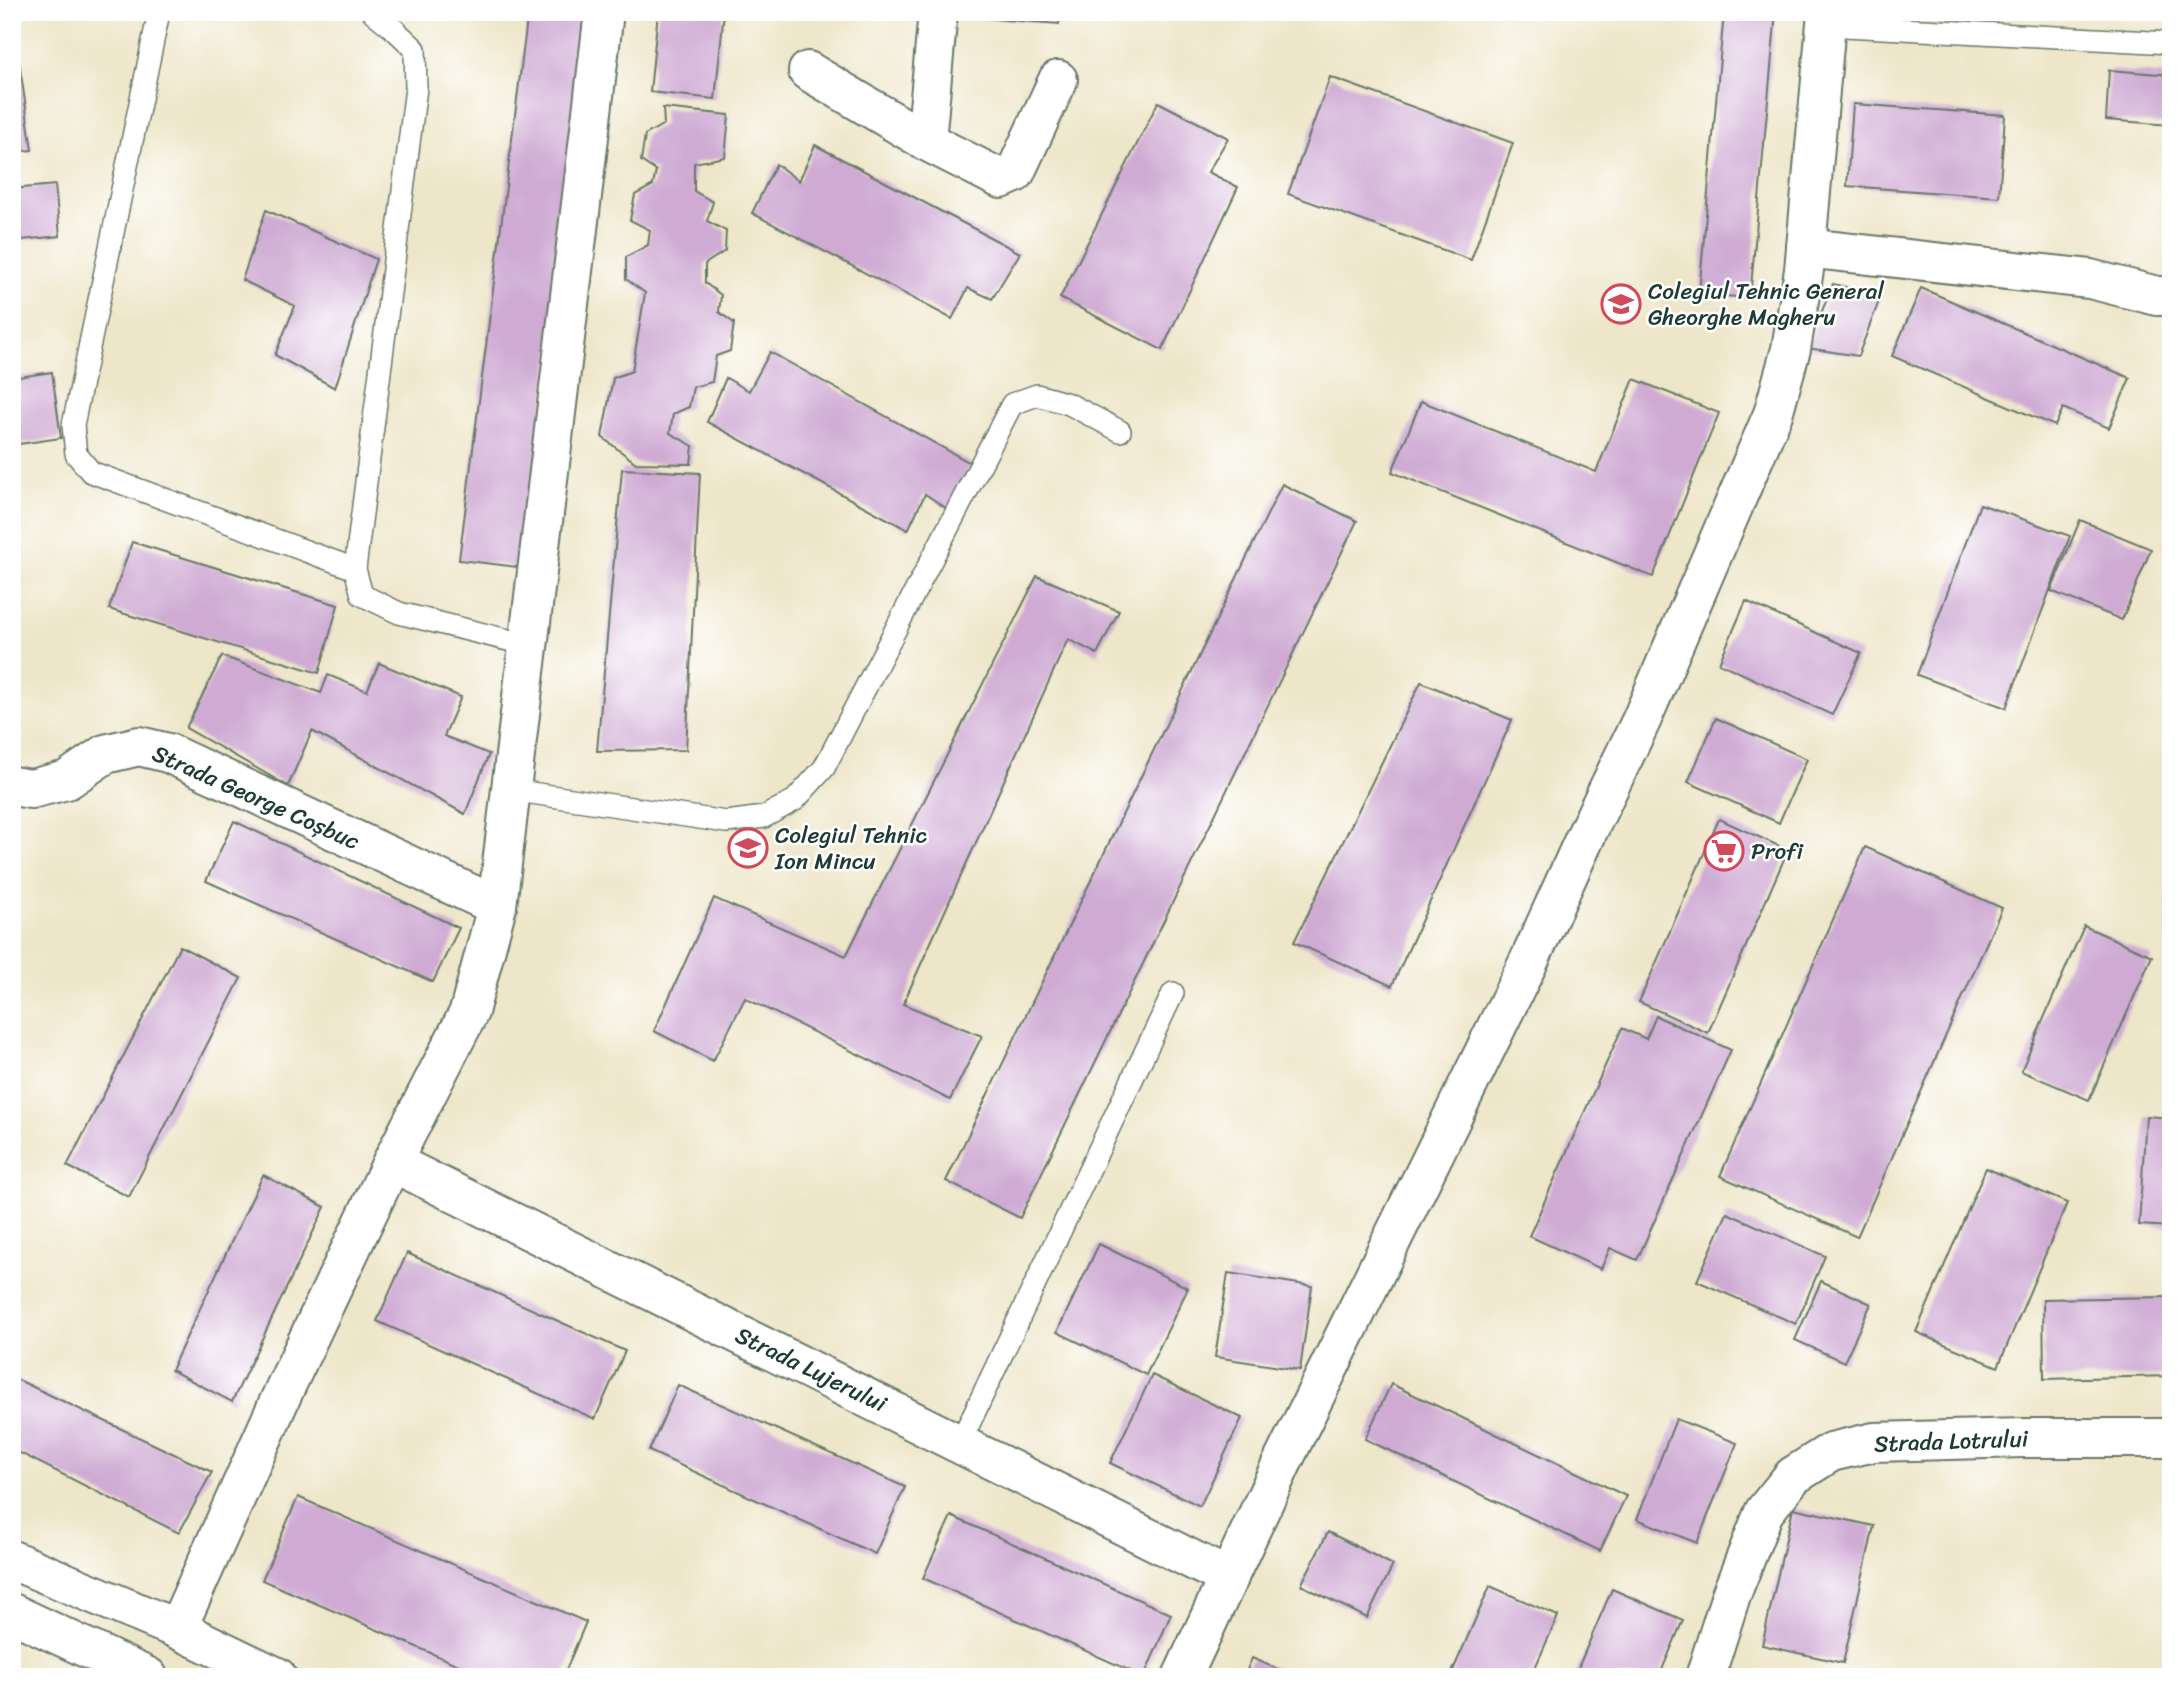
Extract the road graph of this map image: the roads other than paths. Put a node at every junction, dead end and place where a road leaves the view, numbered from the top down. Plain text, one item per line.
1 (159, 12) edge
2 (373, 12) edge
3 (604, 12) edge
4 (938, 12) edge
5 (1826, 19) edge
6 (2171, 43) edge
7 (808, 71) dead end
8 (1058, 80) dead end
9 (926, 141) junction
10 (1806, 248) junction
11 (2171, 296) edge
12 (1120, 431) dead end
13 (355, 569) junction
14 (528, 645) junction
15 (12, 786) edge
16 (512, 790) junction
17 (497, 906) junction
18 (1173, 993) dead end
19 (392, 1162) junction
20 (2171, 1438) edge
21 (960, 1443) junction
22 (12, 1560) edge
23 (1229, 1578) junction
24 (12, 1613) edge
25 (177, 1629) junction
26 (148, 1677) edge
27 (276, 1677) edge
28 (1181, 1677) edge
29 (1704, 1677) edge

1 - 13 lane
2 - 13 lane
3 - 14 street
4 - 9 street
5 - 6 lane
5 - 10 street
7 - 9 street
8 - 9 street
10 - 11 street
10 - 23 street
12 - 16 lane
13 - 14 lane
14 - 16 street
15 - 17 street, Strada George Coșbuc
16 - 17 street
17 - 19 street
18 - 21 lane
19 - 21 street, Strada Lujerului
19 - 25 street
20 - 29 street, Strada Lotrului
21 - 23 street, Strada Lujerului
22 - 25 street
23 - 28 street
24 - 26 street
25 - 27 street

